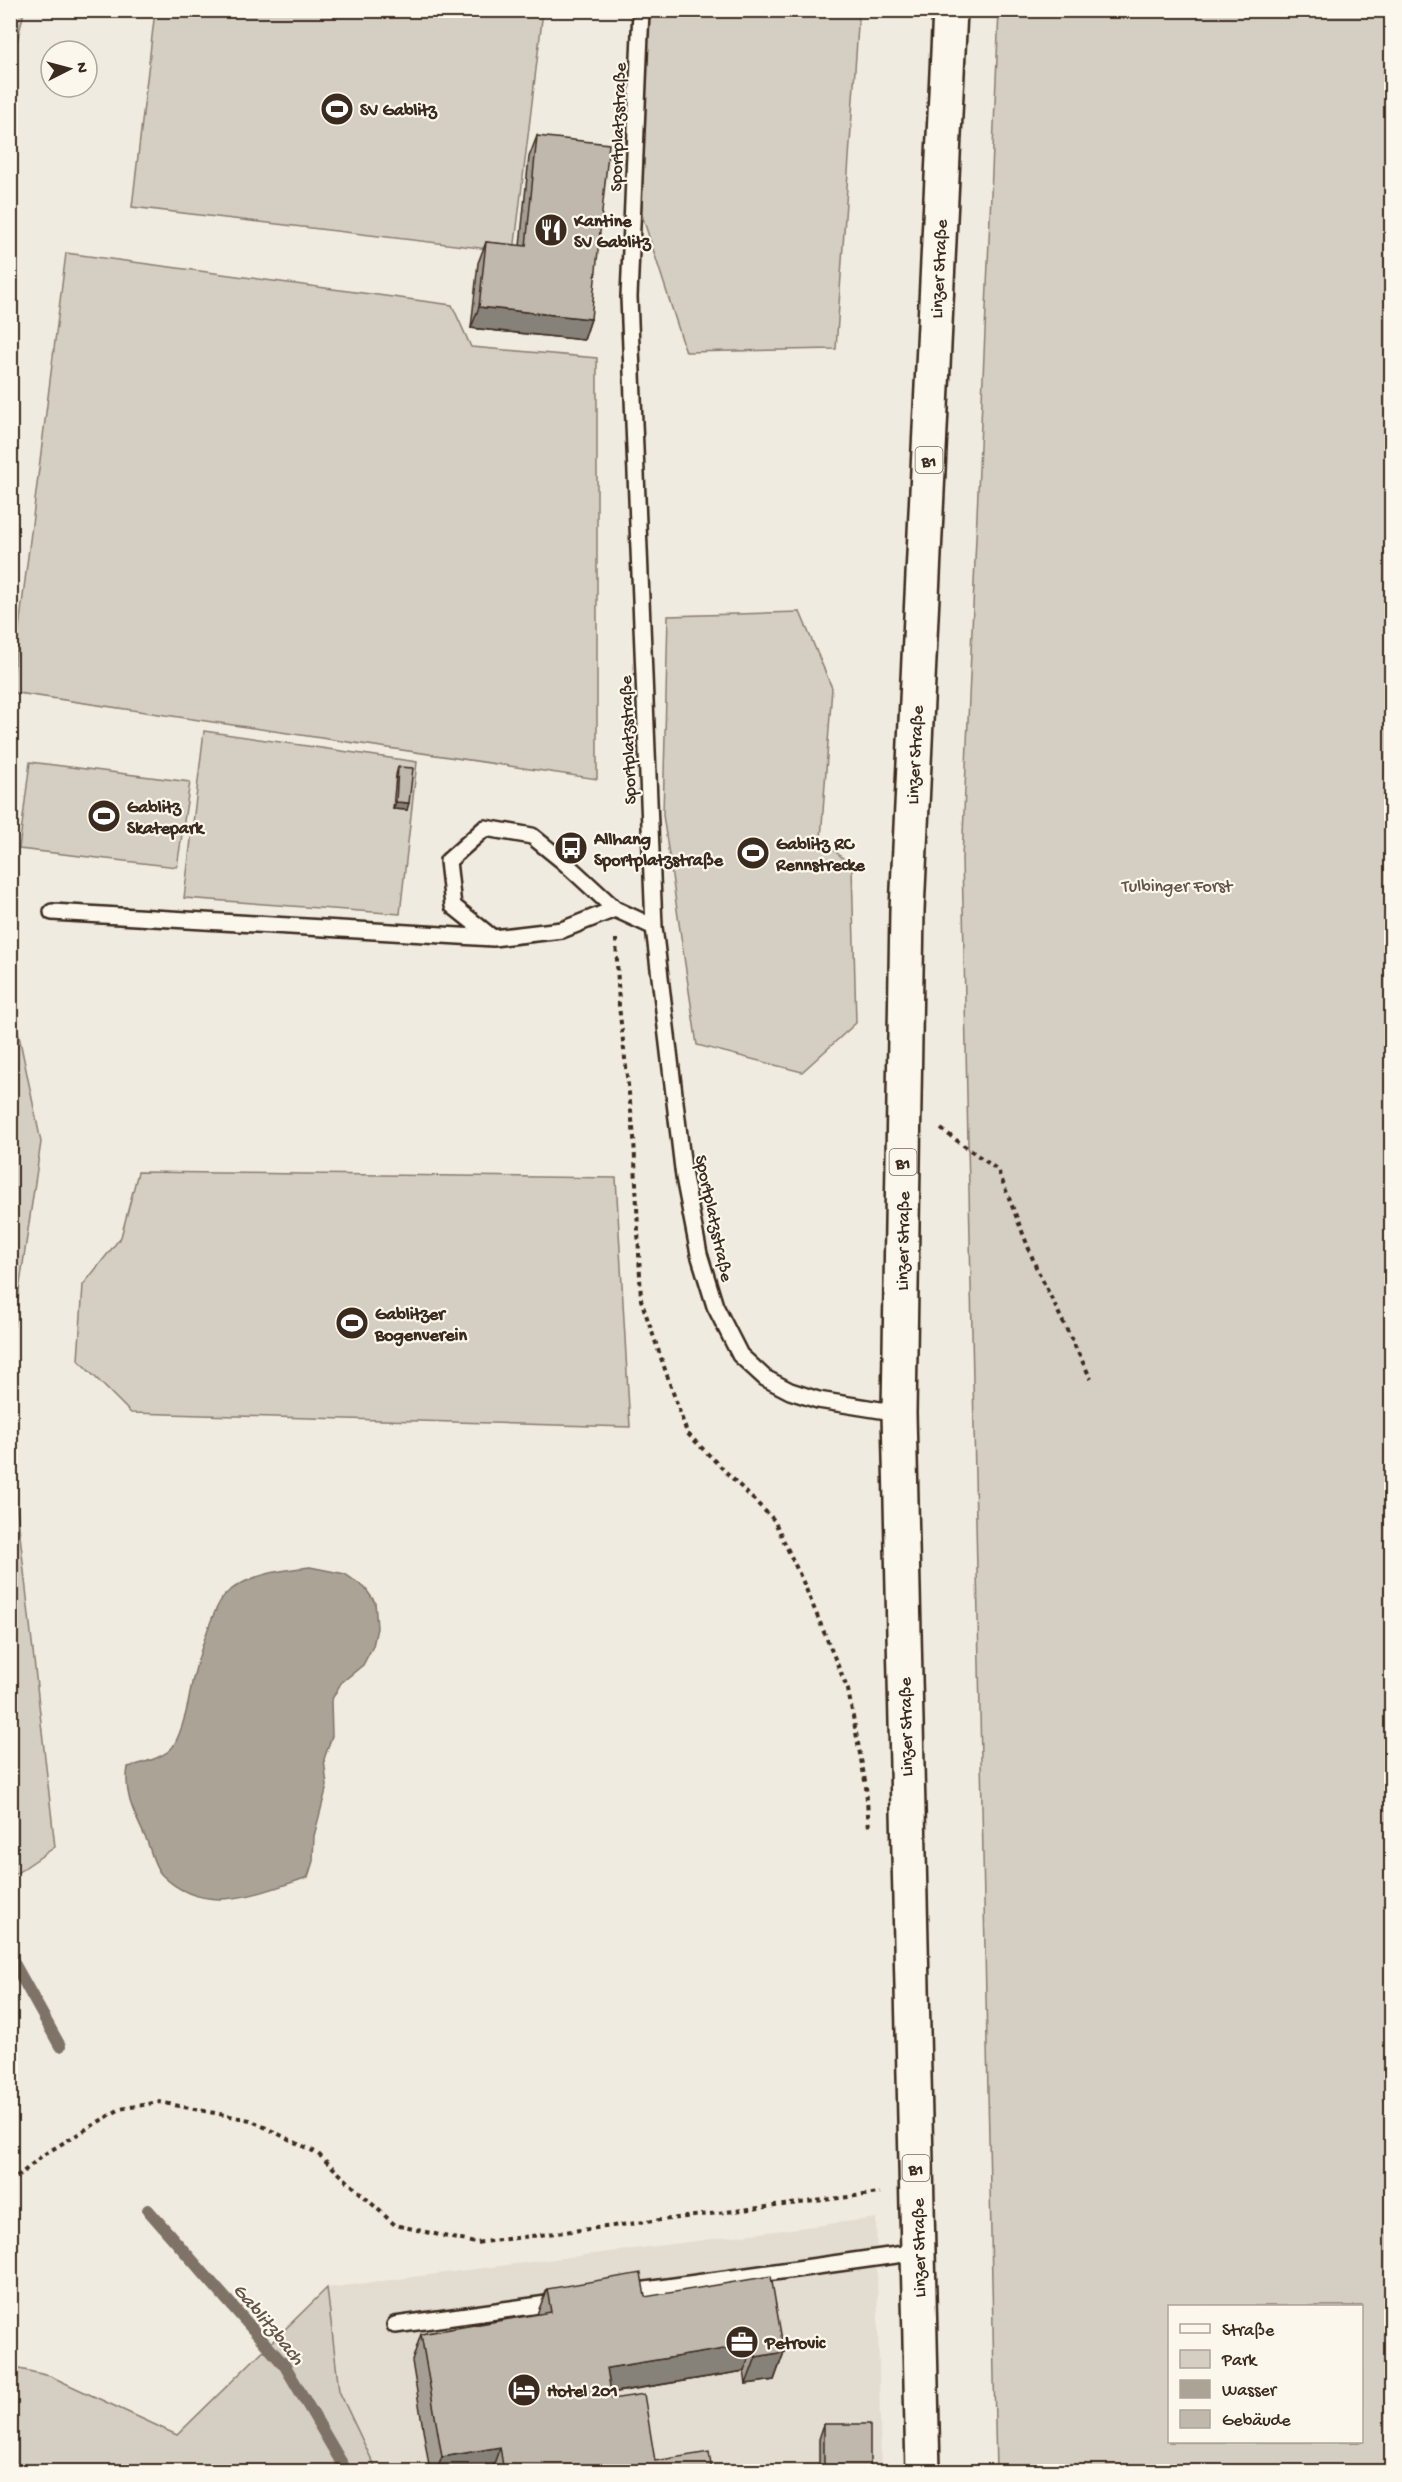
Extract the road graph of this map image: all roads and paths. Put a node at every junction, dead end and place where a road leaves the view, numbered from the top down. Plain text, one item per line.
1 (641, 10) edge
2 (950, 10) edge
3 (615, 909) junction
4 (52, 912) dead end
5 (654, 927) junction
6 (493, 938) junction
7 (903, 1124) junction
8 (1091, 1379) dead end
9 (899, 1413) junction
10 (10, 2183) edge
11 (916, 2189) junction
12 (918, 2252) junction
13 (605, 2296) edge
14 (582, 2299) edge
15 (395, 2325) dead end
16 (923, 2472) edge

1 - 5 lane, Sportplatzstraße
2 - 7 main road, Linzer Straße / B1
3 - 5 lane
3 - 6 lane
3 - 6 lane
4 - 6 lane
5 - 9 lane, Sportplatzstraße
7 - 8 path
7 - 9 main road, Linzer Straße / B1
9 - 11 main road, Linzer Straße / B1
10 - 11 path
11 - 12 main road, Linzer Straße / B1
12 - 13 lane
12 - 16 main road, Linzer Straße / B1
14 - 15 lane

